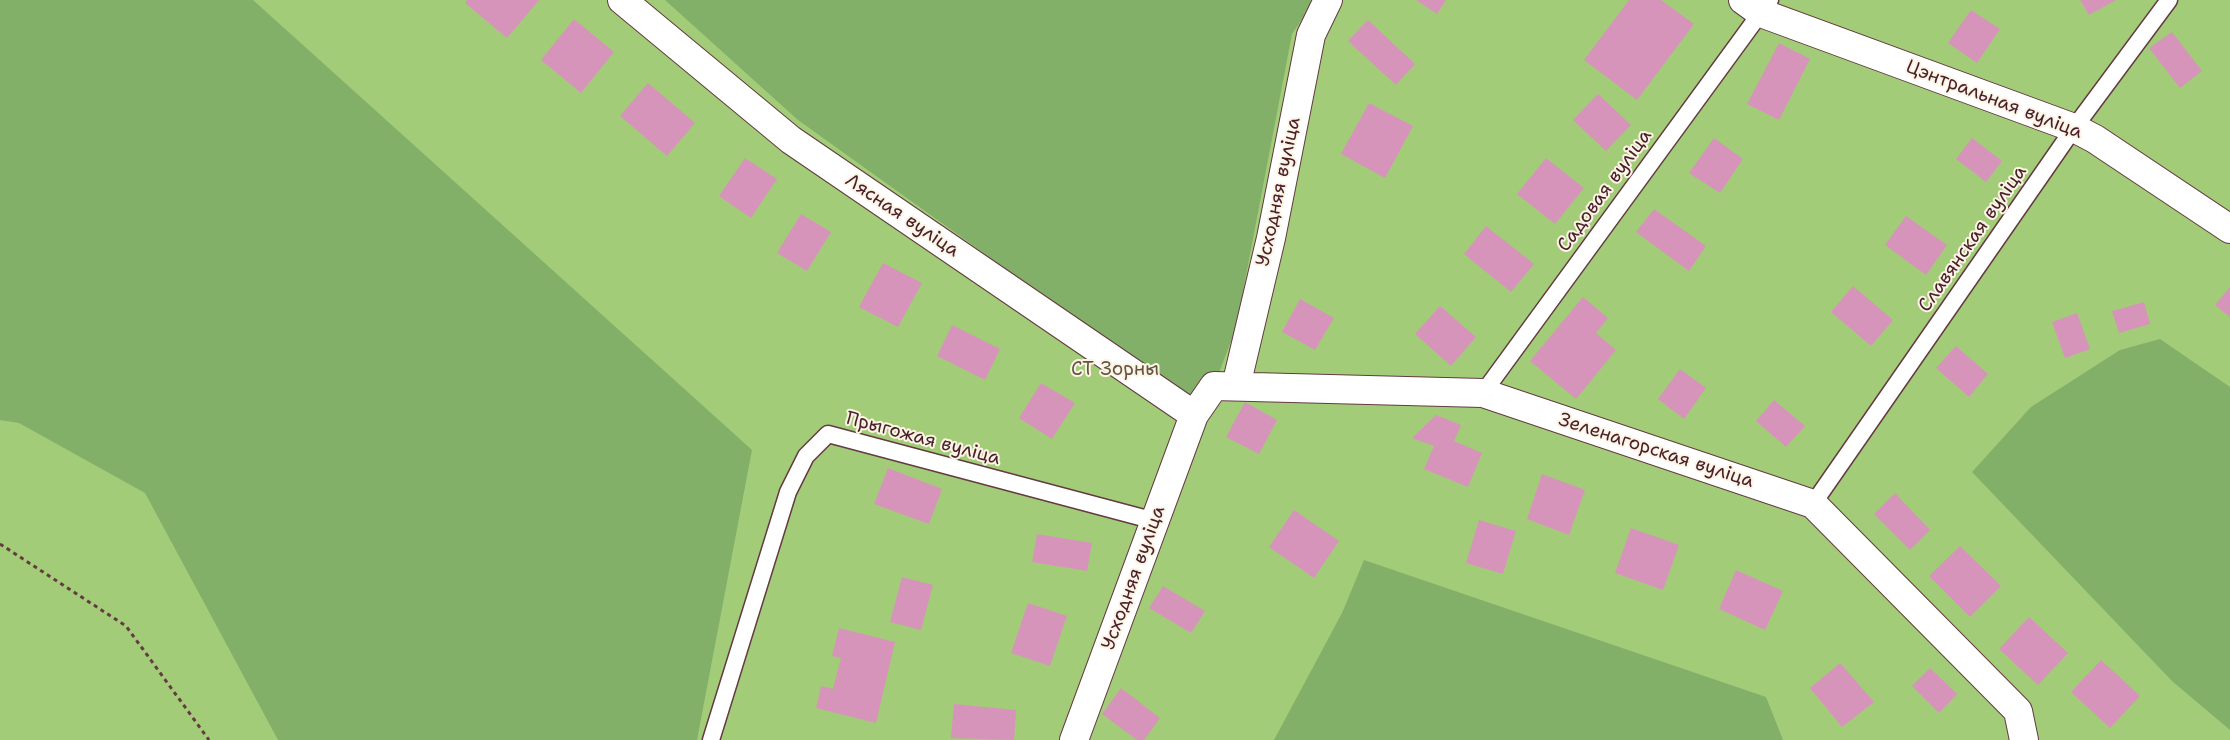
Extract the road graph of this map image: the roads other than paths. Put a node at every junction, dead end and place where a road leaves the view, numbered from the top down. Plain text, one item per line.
1 (622, 0) edge
2 (1328, 0) edge
3 (2169, 0) edge
4 (1758, 4) edge
5 (2074, 128) junction
6 (2230, 229) edge
7 (1236, 386) junction
8 (1483, 393) junction
9 (1194, 415) junction
10 (1813, 504) junction
11 (1155, 521) junction
12 (711, 740) edge
13 (1074, 740) edge
14 (2024, 740) edge

1 - 9 street, Лясная вуліца
2 - 7 street, Усходняя вуліца
3 - 5 lane, Славянская вуліца
4 - 5 street, Цэнтральная вуліца
4 - 8 lane, Садовая вуліца
5 - 6 street, Цэнтральная вуліца
5 - 10 lane, Славянская вуліца
7 - 8 street, Зеленагорская вуліца
7 - 9 street, Зеленагорская вуліца
8 - 10 street, Зеленагорская вуліца
9 - 11 street, Усходняя вуліца
10 - 14 street, Зеленагорская вуліца
11 - 12 lane, Прыгожая вуліца
11 - 13 street, Усходняя вуліца

